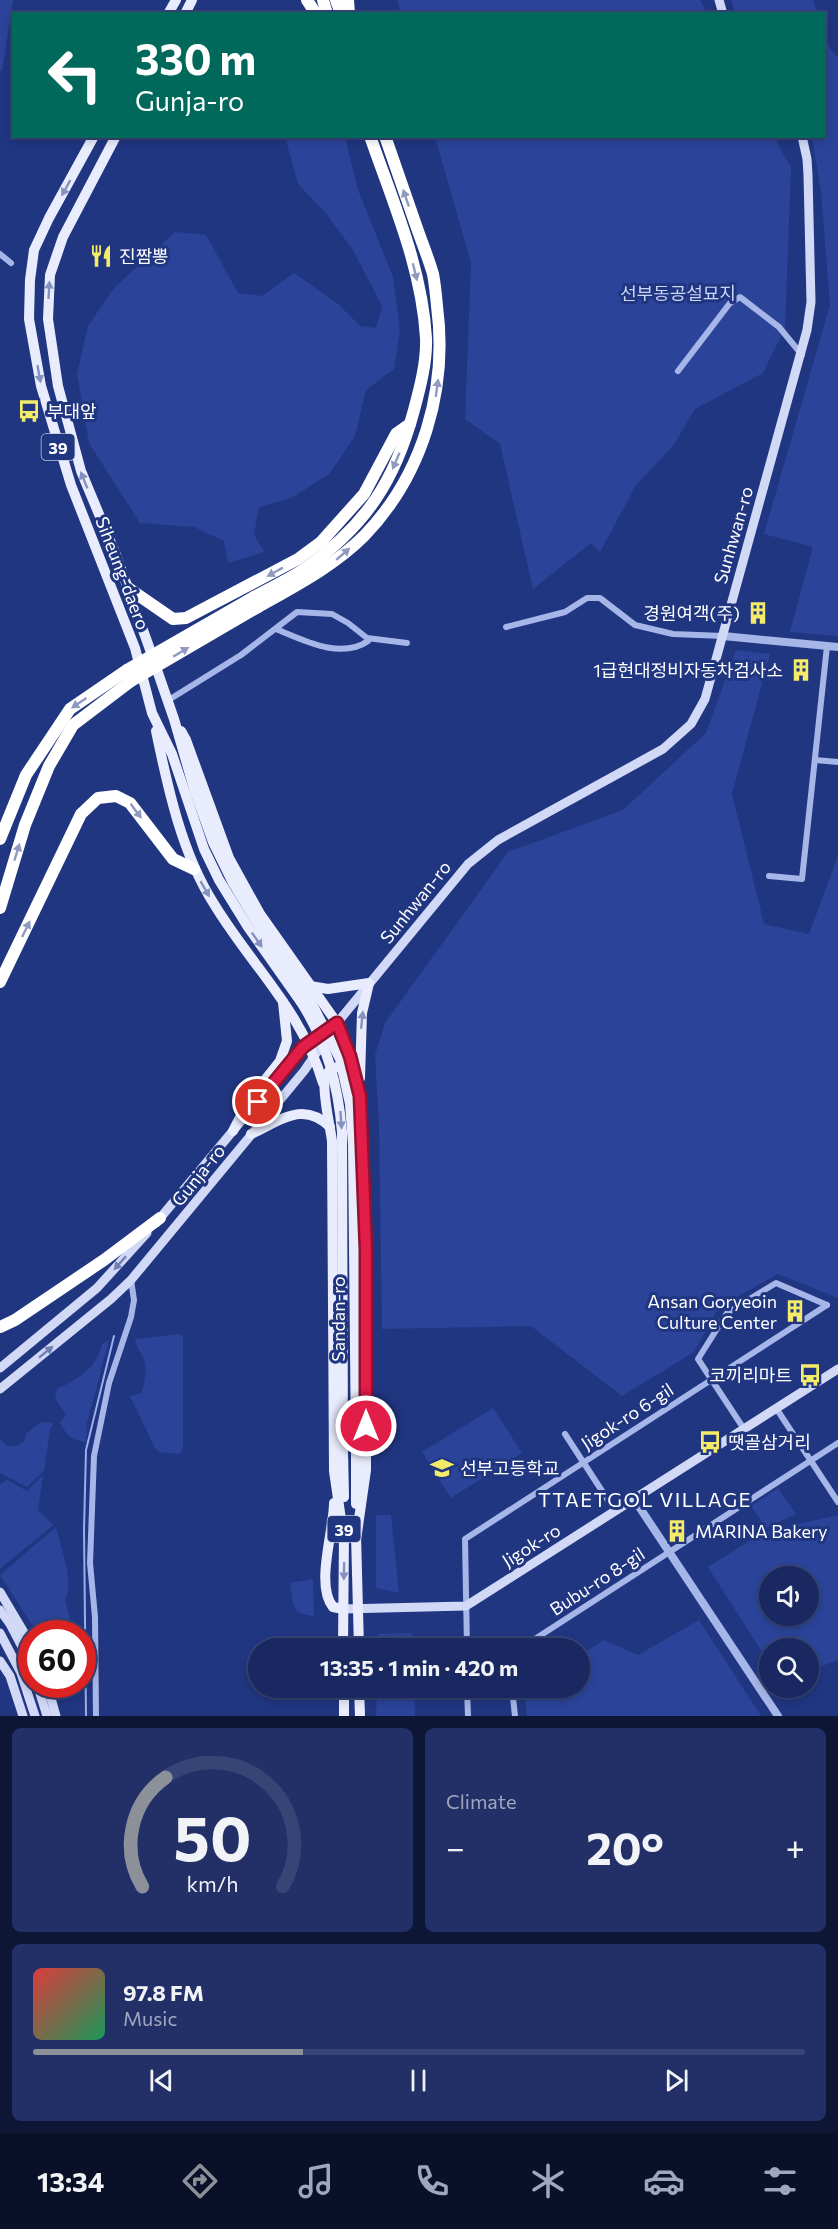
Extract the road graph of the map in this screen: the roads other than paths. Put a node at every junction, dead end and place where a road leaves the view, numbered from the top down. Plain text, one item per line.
1 (93, 138) edge
2 (115, 138) edge
3 (371, 138) edge
4 (386, 138) edge
5 (802, 138) edge
6 (0, 254) edge
7 (11, 263) dead end
8 (802, 355) junction
9 (678, 371) dead end
10 (411, 423) junction
11 (128, 588) junction
12 (256, 602) junction
13 (506, 627) dead end
14 (276, 629) junction
15 (723, 636) junction
16 (368, 641) dead end
17 (407, 643) dead end
18 (827, 646) junction
19 (838, 647) edge
20 (129, 676) junction
21 (167, 701) junction
22 (152, 713) junction
23 (174, 720) junction
24 (177, 753) junction
25 (815, 760) junction
26 (838, 762) edge
27 (0, 839) edge
28 (194, 869) junction
29 (769, 876) dead end
30 (0, 908) edge
31 (0, 982) edge
32 (369, 983) junction
33 (307, 995) junction
34 (283, 1001) junction
35 (337, 1023) junction
36 (308, 1043) junction
37 (315, 1056) junction
38 (335, 1061) junction
39 (283, 1072) junction
40 (356, 1080) junction
41 (295, 1082) junction
42 (324, 1088) junction
43 (360, 1099) junction
44 (330, 1128) junction
45 (233, 1131) junction
46 (251, 1134) junction
47 (160, 1218) junction
48 (131, 1280) junction
49 (0, 1327) edge
50 (0, 1368) edge
51 (838, 1369) edge
52 (712, 1379) junction
53 (0, 1391) edge
54 (776, 1408) junction
55 (744, 1429) junction
56 (565, 1434) dead end
57 (838, 1443) edge
58 (811, 1461) junction
59 (583, 1462) junction
60 (334, 1471) junction
61 (634, 1499) junction
62 (838, 1502) edge
63 (615, 1511) junction
64 (344, 1540) junction
65 (357, 1540) junction
66 (669, 1552) junction
67 (0, 1592) edge
68 (466, 1606) junction
69 (359, 1608) junction
70 (343, 1609) junction
71 (0, 1610) edge
72 (18, 1622) edge
73 (0, 1632) edge
74 (344, 1638) edge
75 (359, 1638) edge
76 (467, 1638) edge
77 (536, 1638) edge
78 (18, 1639) edge
79 (0, 1661) edge
80 (42, 1698) edge
81 (51, 1698) edge
82 (344, 1698) edge
83 (359, 1698) edge
84 (467, 1698) edge
85 (513, 1698) edge
86 (23, 1716) edge
87 (35, 1716) edge
88 (48, 1716) edge
89 (56, 1716) edge
90 (96, 1716) edge
91 (344, 1716) edge
92 (360, 1716) edge
93 (468, 1716) edge
94 (515, 1716) edge
95 (778, 1716) edge

1 -> 22 main road, Siheung-daero / 39
11 -> 2 main road, Siheung-daero / 39
3 -> 10 highway
12 -> 4 highway
5 - 8 main road, Sunhwan-ro
6 - 7 street
8 - 9 street
8 - 15 main road, Sunhwan-ro
10 -> 11 highway
10 -> 12 highway
11 - 21 main road, Siheung-daero / 39
12 - 20 highway, bridge
13 - 15 street
14 - 16 street
14 - 17 street
14 - 21 street
15 - 18 street
15 - 32 main road, Sunhwan-ro
18 - 19 street
18 - 25 street
20 -> 27 highway
30 -> 20 highway
21 - 23 main road, Siheung-daero / 39
22 - 24 main road, Siheung-daero / 39
22 - 28 main road
23 - 24 main road, Siheung-daero / 39
23 - 33 main road
24 - 33 main road, Siheung-daero / 39
25 - 26 street
25 - 29 street
31 -> 28 highway
28 -> 34 main road
32 - 33 main road
32 - 35 main road, Sunhwan-ro
43 -> 32 main road
33 - 34 main road
33 - 35 main road
33 - 38 main road, Sandan-ro / 39, bridge
34 - 36 main road
34 - 45 main road
35 - 36 main road, Gunja-ro
35 - 37 main road, Gunja-ro
35 - 40 main road
36 - 37 main road
36 - 39 main road, Gunja-ro
37 - 41 main road, Gunja-ro
37 - 42 main road
38 -> 64 main road, Sandan-ro / 39, bridge
38 - 65 main road, Sandan-ro / 39, bridge
39 - 41 main road
39 - 45 main road, Gunja-ro
40 - 42 main road
40 - 43 main road
41 - 46 main road, Gunja-ro
42 - 44 main road
43 - 65 main road
44 - 46 main road
44 - 60 main road
45 - 47 main road, Gunja-ro
46 - 48 main road, Gunja-ro
47 - 49 highway
47 -> 50 main road, Gunja-ro
53 -> 48 main road, Gunja-ro
48 - 90 street
51 - 54 main road, Jigok-ro
52 - 52 street, Jigok-ro 6-gil
52 - 55 street
52 - 59 street, Jigok-ro 6-gil
54 - 55 main road, Jigok-ro
54 - 58 street
55 - 61 main road, Jigok-ro
56 - 59 street
57 - 58 street, Bubu-ro 8-gil
58 - 62 street
58 - 66 street, Bubu-ro 8-gil
59 - 63 street
59 - 68 street, Jigok-ro 6-gil
60 - 64 main road
60 - 70 main road
61 - 63 main road, Jigok-ro
61 - 66 street
63 - 68 main road, Jigok-ro
64 -> 70 main road, Sandan-ro / 39
65 - 69 main road, Sandan-ro / 39
66 - 77 street, Bubu-ro 8-gil
66 - 95 street
67 - 72 main road
68 - 69 main road
68 - 76 street
69 - 70 main road
69 - 75 main road, Sandan-ro / 39
70 - 74 main road, Sandan-ro / 39
71 - 78 main road
73 - 87 main road
79 - 86 main road
80 - 88 main road
81 - 89 main road
82 - 91 main road
83 - 92 main road
84 - 93 street
85 - 94 street

